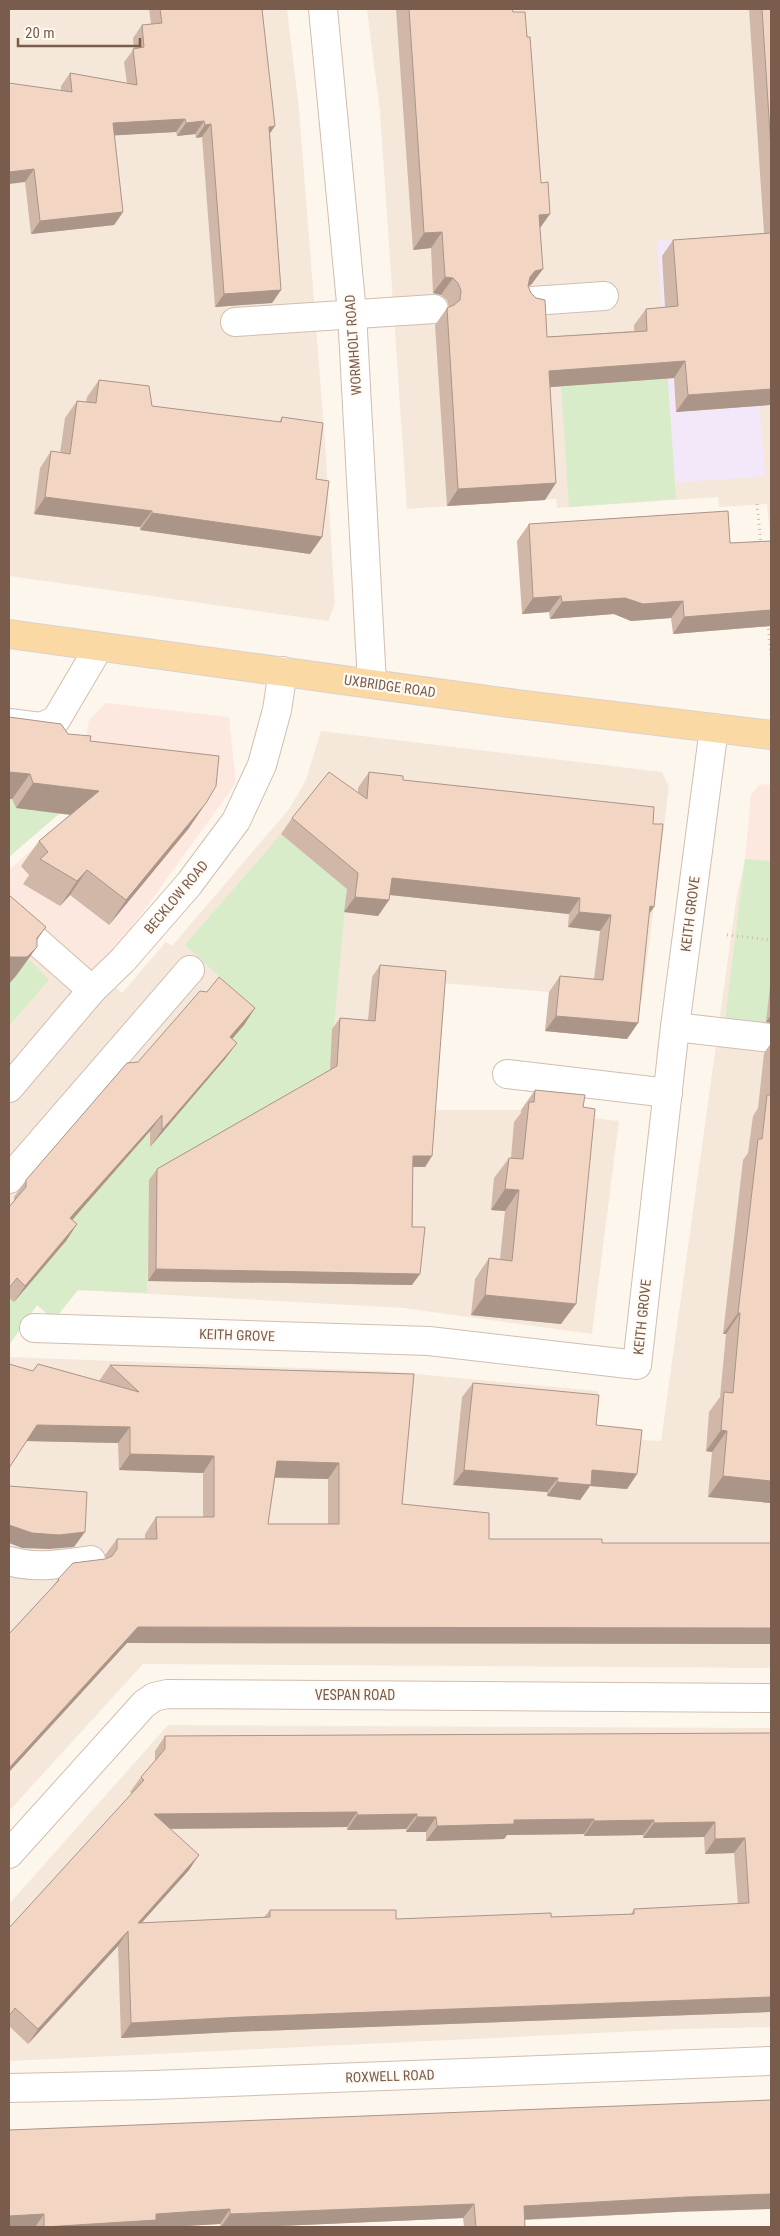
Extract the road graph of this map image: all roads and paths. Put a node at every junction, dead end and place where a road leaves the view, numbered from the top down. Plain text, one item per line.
1 (323, 9) edge
2 (604, 296) dead end
3 (532, 301) edge
4 (434, 309) dead end
5 (352, 313) junction
6 (235, 322) dead end
7 (758, 504) dead end
8 (762, 552) edge
9 (768, 618) edge
10 (9, 634) edge
11 (99, 647) junction
12 (771, 656) edge
13 (282, 671) junction
14 (372, 683) junction
15 (9, 723) edge
16 (714, 728) junction
17 (771, 735) edge
18 (9, 917) edge
19 (727, 935) dead end
20 (771, 940) edge
21 (190, 970) dead end
22 (92, 990) junction
23 (675, 1027) junction
24 (771, 1038) edge
25 (507, 1074) dead end
26 (9, 1088) edge
27 (668, 1093) junction
28 (9, 1179) edge
29 (34, 1328) dead end
30 (91, 1560) edge
31 (9, 1561) edge
32 (771, 1698) edge
33 (9, 1854) edge
34 (771, 2061) edge
35 (9, 2088) edge

1 - 5 street, WORMHOLT ROAD
2 - 3 street
4 - 5 street
5 - 6 street
5 - 14 street, WORMHOLT ROAD
7 - 8 path
9 - 12 path
10 - 11 main road, UXBRIDGE ROAD
11 - 13 main road, UXBRIDGE ROAD
11 - 15 street
13 - 14 main road, UXBRIDGE ROAD
13 - 22 street, BECKLOW ROAD
14 - 16 main road, UXBRIDGE ROAD
16 - 17 main road, UXBRIDGE ROAD
16 - 23 street, KEITH GROVE
18 - 22 street
19 - 20 path
21 - 28 street
22 - 26 street, BECKLOW ROAD
23 - 24 street
23 - 27 street, KEITH GROVE
25 - 27 street
27 - 29 street, KEITH GROVE
30 - 31 street
32 - 33 street, VESPAN ROAD
34 - 35 street, ROXWELL ROAD

